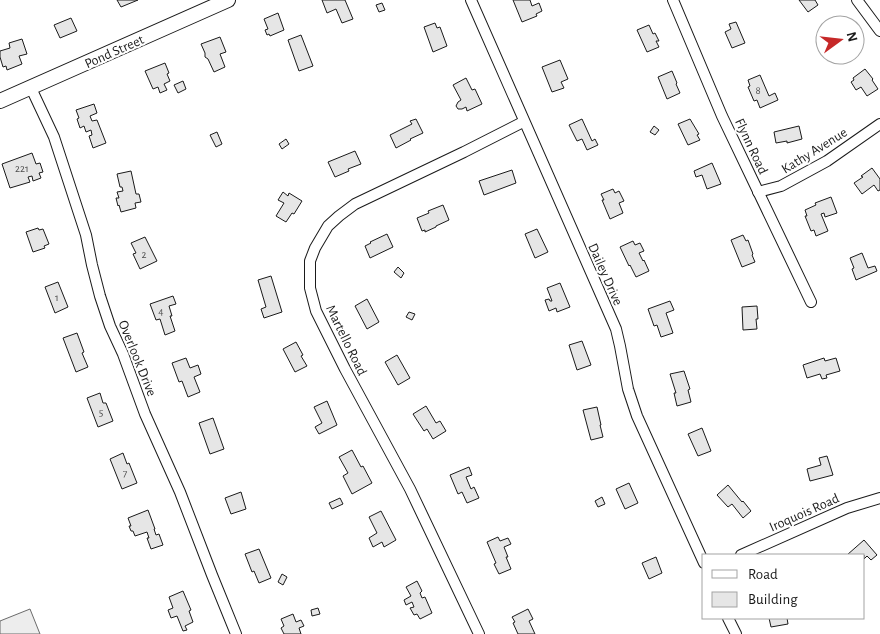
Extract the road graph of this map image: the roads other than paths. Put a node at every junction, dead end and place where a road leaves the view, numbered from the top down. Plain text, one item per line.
1 (228, 0) edge
2 (471, 0) edge
3 (673, 0) edge
4 (857, 0) edge
5 (880, 31) edge
6 (31, 88) junction
7 (0, 101) edge
8 (523, 122) junction
9 (880, 124) edge
10 (758, 192) junction
11 (811, 302) dead end
12 (880, 498) edge
13 (743, 554) edge
14 (702, 559) edge
15 (728, 619) edge
16 (236, 634) edge
17 (479, 634) edge
18 (736, 634) edge

1 - 6 main road, Pond Street
2 - 8 street, Dailey Drive
3 - 10 street, Flynn Road
4 - 5 street
6 - 7 main road, Pond Street
6 - 16 street, Overlook Drive
8 - 14 street, Dailey Drive
8 - 17 street, Martello Road
9 - 10 street, Kathy Avenue
10 - 11 street, Flynn Road
12 - 13 street, Iroquois Road
15 - 18 street

